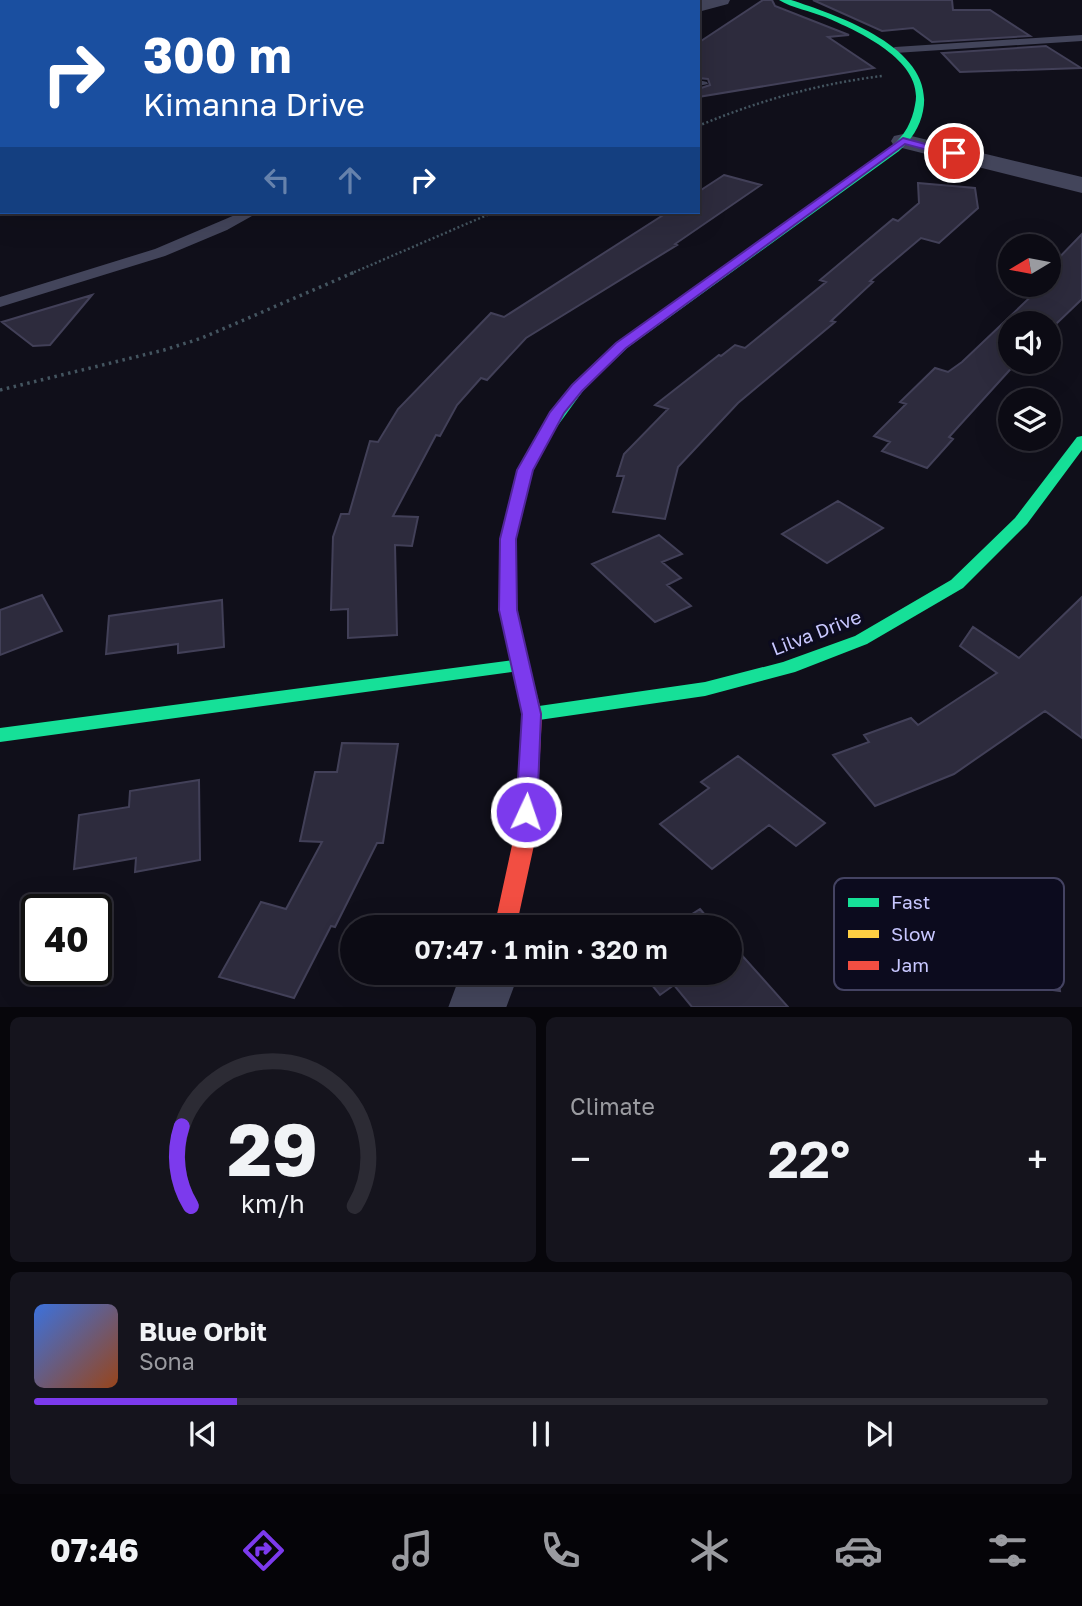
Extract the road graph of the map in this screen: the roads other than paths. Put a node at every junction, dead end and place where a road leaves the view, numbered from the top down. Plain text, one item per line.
1 (720, 0) edge
2 (783, 0) edge
3 (700, 5) edge
4 (1082, 38) edge
5 (895, 50) junction
6 (903, 141) junction
7 (1082, 185) edge
8 (248, 214) edge
9 (0, 302) edge
10 (1082, 440) edge
11 (521, 665) junction
12 (532, 714) junction
13 (0, 735) edge
14 (508, 915) edge
15 (486, 985) edge
16 (477, 1007) edge

1 - 3 street
2 - 5 street
4 - 5 lane
5 - 6 street
6 - 7 street
6 - 11 street
8 - 9 lane
10 - 12 street, Lilva Drive
11 - 12 street
11 - 13 street
12 - 14 street
15 - 16 street

